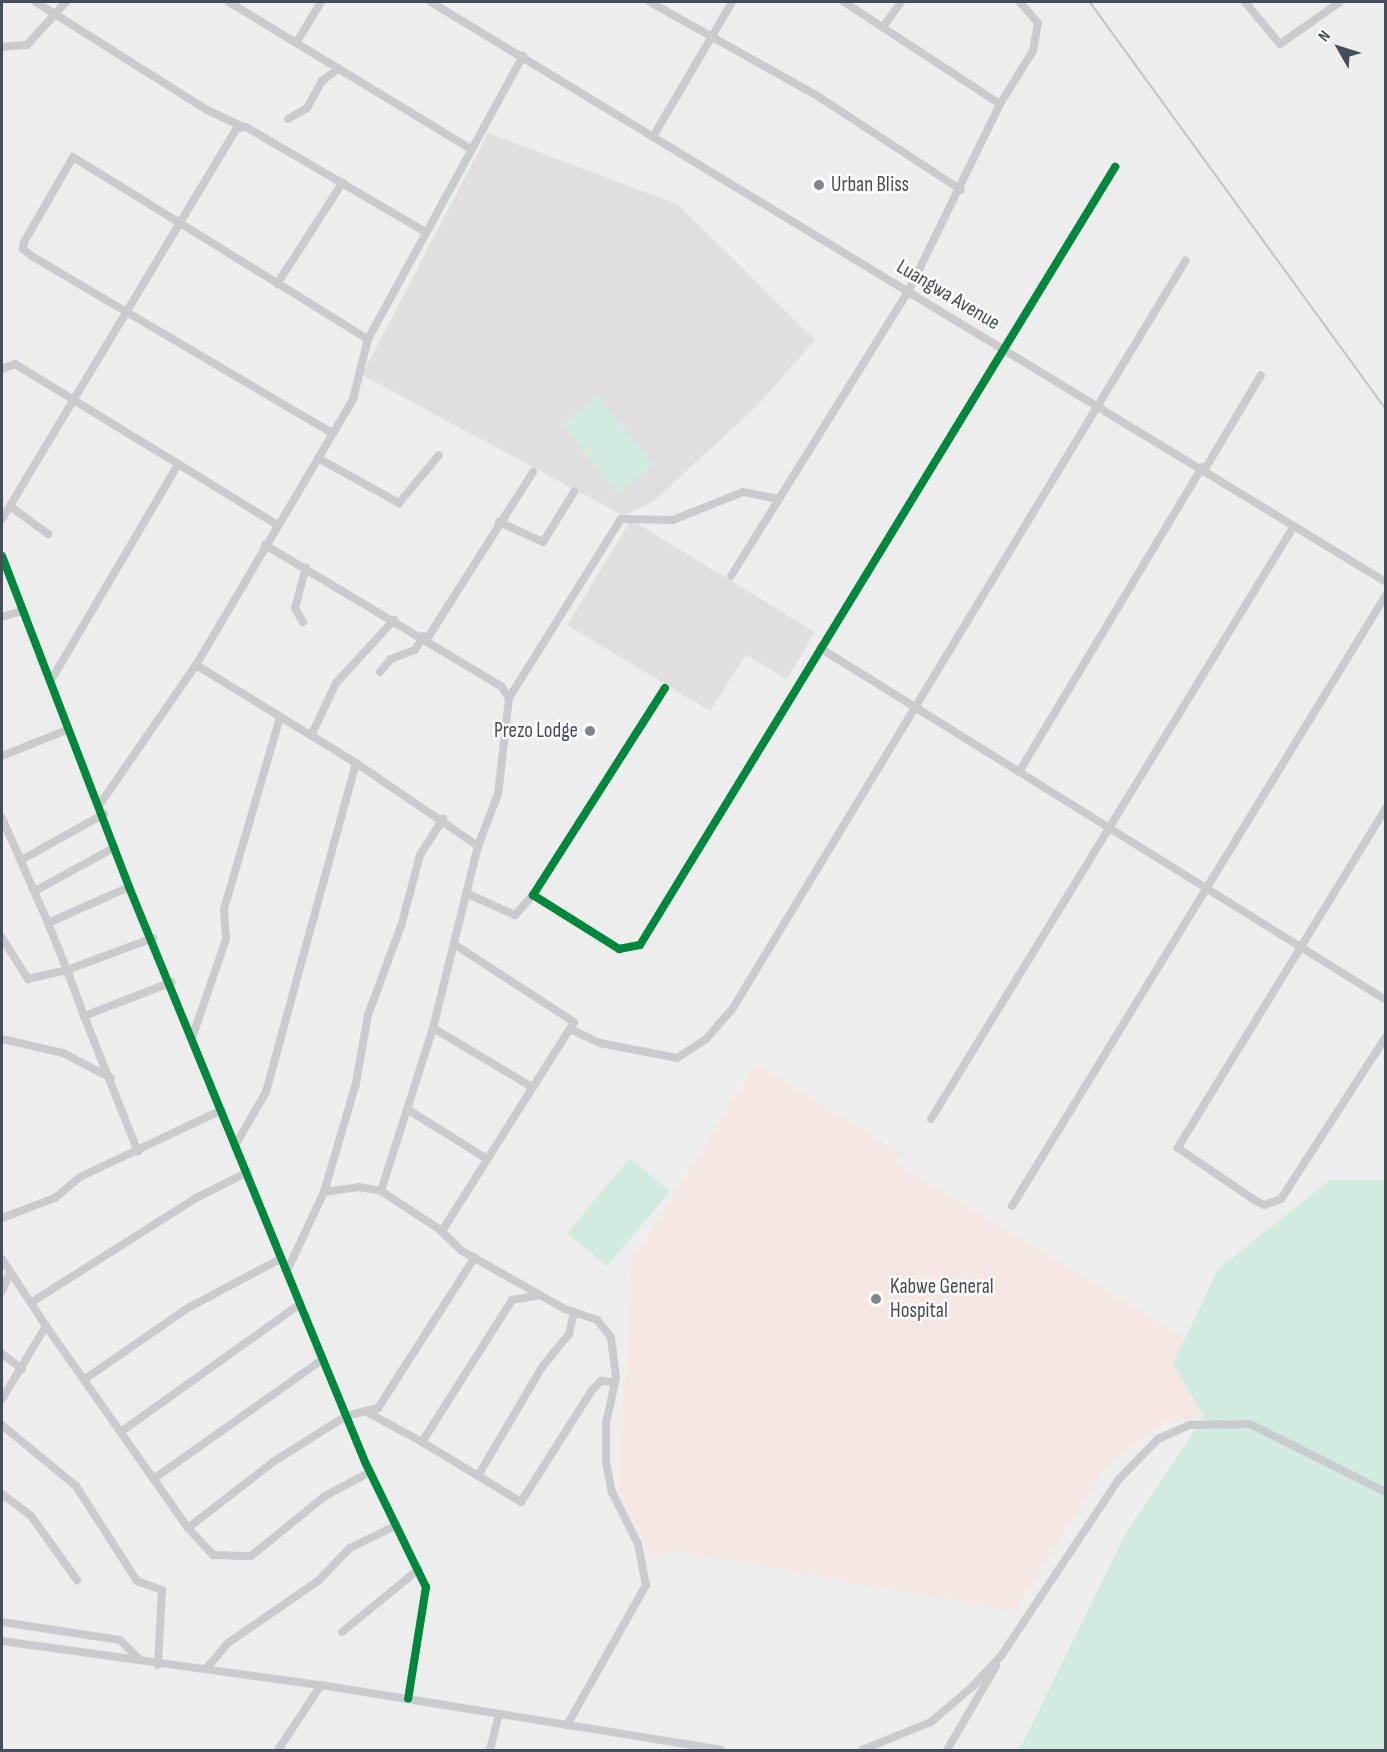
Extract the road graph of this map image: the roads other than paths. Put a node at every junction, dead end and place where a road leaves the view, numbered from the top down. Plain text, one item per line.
1 (36, 2) edge
2 (66, 2) edge
3 (229, 2) edge
4 (321, 2) edge
5 (431, 2) edge
6 (650, 2) edge
7 (732, 2) edge
8 (844, 2) edge
9 (901, 2) edge
10 (1020, 2) edge
11 (1245, 2) edge
12 (1340, 2) edge
13 (58, 15) junction
14 (883, 27) junction
15 (712, 38) junction
16 (298, 40) junction
17 (2, 47) edge
18 (523, 56) junction
19 (339, 68) junction
20 (1000, 104) junction
21 (288, 119) dead end
22 (241, 126) junction
23 (654, 135) junction
24 (471, 149) junction
25 (1115, 167) dead end
26 (343, 182) junction
27 (961, 190) junction
28 (182, 225) junction
29 (424, 231) junction
30 (1186, 260) dead end
31 (277, 284) junction
32 (908, 292) junction
33 (129, 315) junction
34 (369, 339) junction
35 (1002, 349) junction
36 (2, 369) edge
37 (1261, 375) dead end
38 (76, 403) junction
39 (1096, 407) junction
40 (332, 433) junction
41 (439, 455) dead end
42 (318, 458) junction
43 (178, 465) junction
44 (1204, 468) junction
45 (533, 472) dead end
46 (574, 492) dead end
47 (779, 499) junction
48 (11, 507) junction
49 (2, 519) edge
50 (499, 522) junction
51 (276, 524) junction
52 (1294, 526) junction
53 (48, 534) dead end
54 (265, 544) junction
55 (2, 556) edge
56 (306, 567) junction
57 (731, 576) dead end
58 (1386, 582) edge
59 (1386, 595) edge
60 (22, 611) junction
61 (2, 617) edge
62 (394, 620) junction
63 (303, 622) dead end
64 (425, 638) junction
65 (820, 648) junction
66 (196, 665) junction
67 (380, 672) dead end
68 (50, 682) junction
69 (665, 688) dead end
70 (509, 698) junction
71 (913, 707) junction
72 (280, 717) junction
73 (69, 729) junction
74 (311, 736) junction
75 (2, 756) edge
76 (356, 763) junction
77 (1019, 772) junction
78 (100, 804) junction
79 (1386, 808) edge
80 (104, 814) junction
81 (2, 818) edge
82 (443, 819) junction
83 (1109, 828) junction
84 (478, 846) junction
85 (115, 847) junction
86 (22, 859) junction
87 (129, 887) junction
88 (1204, 887) junction
89 (35, 891) junction
90 (468, 894) junction
91 (533, 895) junction
92 (48, 922) junction
93 (2, 938) edge
94 (153, 938) junction
95 (454, 944) junction
96 (1300, 947) junction
97 (67, 970) junction
98 (172, 982) junction
99 (1386, 1000) edge
100 (84, 1016) junction
101 (434, 1029) junction
102 (572, 1030) junction
103 (1386, 1037) edge
104 (192, 1038) junction
105 (2, 1039) edge
106 (111, 1078) junction
107 (532, 1087) junction
108 (407, 1109) junction
109 (222, 1110) junction
110 (931, 1119) dead end
111 (236, 1144) junction
112 (138, 1152) junction
113 (487, 1159) junction
114 (248, 1172) junction
115 (381, 1191) junction
116 (324, 1192) junction
117 (1012, 1206) dead end
118 (2, 1218) edge
119 (442, 1231) junction
120 (476, 1257) junction
121 (282, 1258) junction
122 (2, 1259) edge
123 (287, 1271) junction
124 (10, 1273) junction
125 (2, 1291) edge
126 (542, 1294) junction
127 (32, 1302) junction
128 (300, 1304) junction
129 (574, 1312) junction
130 (46, 1326) junction
131 (2, 1354) edge
132 (323, 1359) junction
133 (22, 1369) junction
134 (85, 1378) junction
135 (615, 1382) junction
136 (2, 1400) edge
137 (365, 1411) junction
138 (346, 1416) junction
139 (2, 1425) edge
140 (122, 1431) junction
141 (422, 1442) junction
142 (370, 1472) junction
143 (479, 1474) junction
144 (155, 1478) junction
145 (1386, 1492) edge
146 (2, 1494) edge
147 (397, 1525) junction
148 (188, 1528) junction
149 (419, 1569) junction
150 (77, 1580) dead end
151 (2, 1622) edge
152 (342, 1632) dead end
153 (2, 1641) edge
154 (1001, 1656) junction
155 (140, 1660) junction
156 (158, 1665) junction
157 (206, 1670) junction
158 (321, 1685) junction
159 (408, 1699) junction
160 (499, 1714) junction
161 (567, 1725) junction
162 (278, 1750) edge
163 (490, 1750) edge
164 (721, 1750) edge
165 (862, 1750) edge
166 (947, 1750) edge

1 - 13 street
2 - 13 street
3 - 16 street
4 - 16 street
5 - 18 street, Luangwa Avenue
6 - 15 street
7 - 15 street
8 - 14 street
9 - 14 street
10 - 20 street
11 - 12 street
13 - 17 street
13 - 22 street
14 - 20 street
15 - 23 street
15 - 27 street
16 - 19 street
18 - 23 street, Luangwa Avenue
18 - 24 street
19 - 21 street
19 - 24 street
20 - 27 street
22 - 26 street
22 - 28 street
23 - 32 street, Luangwa Avenue
24 - 29 street
25 - 35 street
26 - 29 street
26 - 31 street
27 - 32 street
28 - 31 street
28 - 33 street
28 - 33 street
29 - 34 street
30 - 39 street
31 - 34 street
32 - 35 street, Luangwa Avenue
32 - 47 street
33 - 38 street
33 - 40 street
34 - 40 street
35 - 39 street, Luangwa Avenue
35 - 65 street
36 - 38 street
37 - 44 street
38 - 43 street
38 - 48 street
39 - 44 street, Luangwa Avenue
39 - 71 street
40 - 42 street
41 - 42 street
42 - 51 street
43 - 51 street
43 - 68 street
44 - 52 street, Luangwa Avenue
44 - 77 street
45 - 50 street
46 - 50 street
47 - 57 street
47 - 70 street
48 - 49 street
48 - 53 street
50 - 64 street
51 - 54 street
52 - 58 street, Luangwa Avenue
52 - 83 street
54 - 56 street
54 - 66 street
55 - 60 street
56 - 62 street
56 - 63 street
59 - 88 street
60 - 61 street
60 - 68 street
62 - 64 street
62 - 74 street
64 - 67 street
64 - 70 street
65 - 71 street
65 - 91 street
66 - 72 street
66 - 78 street
68 - 73 street
69 - 91 street
70 - 84 street
71 - 77 street
71 - 102 street
72 - 74 street
72 - 104 street
73 - 75 street
73 - 78 street
74 - 76 street
76 - 82 street
76 - 111 street
77 - 83 street
78 - 80 street
79 - 96 street
80 - 85 street
80 - 86 street
81 - 86 street
82 - 84 street
82 - 116 street
83 - 88 street
83 - 110 street
84 - 90 street
85 - 87 street
85 - 89 street
86 - 89 street
87 - 92 street
87 - 94 street
88 - 96 street
88 - 117 street
89 - 92 street
90 - 91 street
90 - 95 street
92 - 97 street
93 - 97 street
94 - 97 street
94 - 98 street
95 - 101 street
95 - 102 street
96 - 99 street
96 - 103 street
97 - 100 street
98 - 100 street
98 - 104 street
100 - 106 street
101 - 107 street
101 - 108 street
102 - 107 street
104 - 109 street
105 - 106 street
106 - 112 street
107 - 113 street
108 - 113 street
108 - 115 street
109 - 111 street
109 - 112 street
111 - 114 street
112 - 118 street
113 - 119 street
114 - 121 street
114 - 127 street
115 - 116 street
115 - 119 street
116 - 123 street
119 - 120 street
120 - 126 street
120 - 137 street
121 - 123 street
121 - 134 street
122 - 124 street
123 - 128 street
124 - 125 street
124 - 127 street
126 - 129 street
126 - 141 street
127 - 130 street
128 - 132 street
128 - 140 street
129 - 135 street
129 - 143 street
130 - 133 street
130 - 134 street
131 - 133 street
132 - 138 street
132 - 144 street
133 - 136 street
134 - 140 street
135 - 143 street
135 - 161 street
137 - 138 street
137 - 141 street
138 - 142 street
138 - 148 street
139 - 156 street
140 - 144 street
141 - 143 street
142 - 147 street
142 - 148 street
144 - 148 street
145 - 154 street
146 - 150 street
147 - 149 street
147 - 157 street
149 - 152 street
149 - 159 street
151 - 155 street
153 - 155 street
154 - 165 street
154 - 166 street
155 - 156 street
156 - 157 street
157 - 158 street
158 - 159 street
158 - 162 street
159 - 160 street
160 - 161 street
160 - 163 street
161 - 164 street

